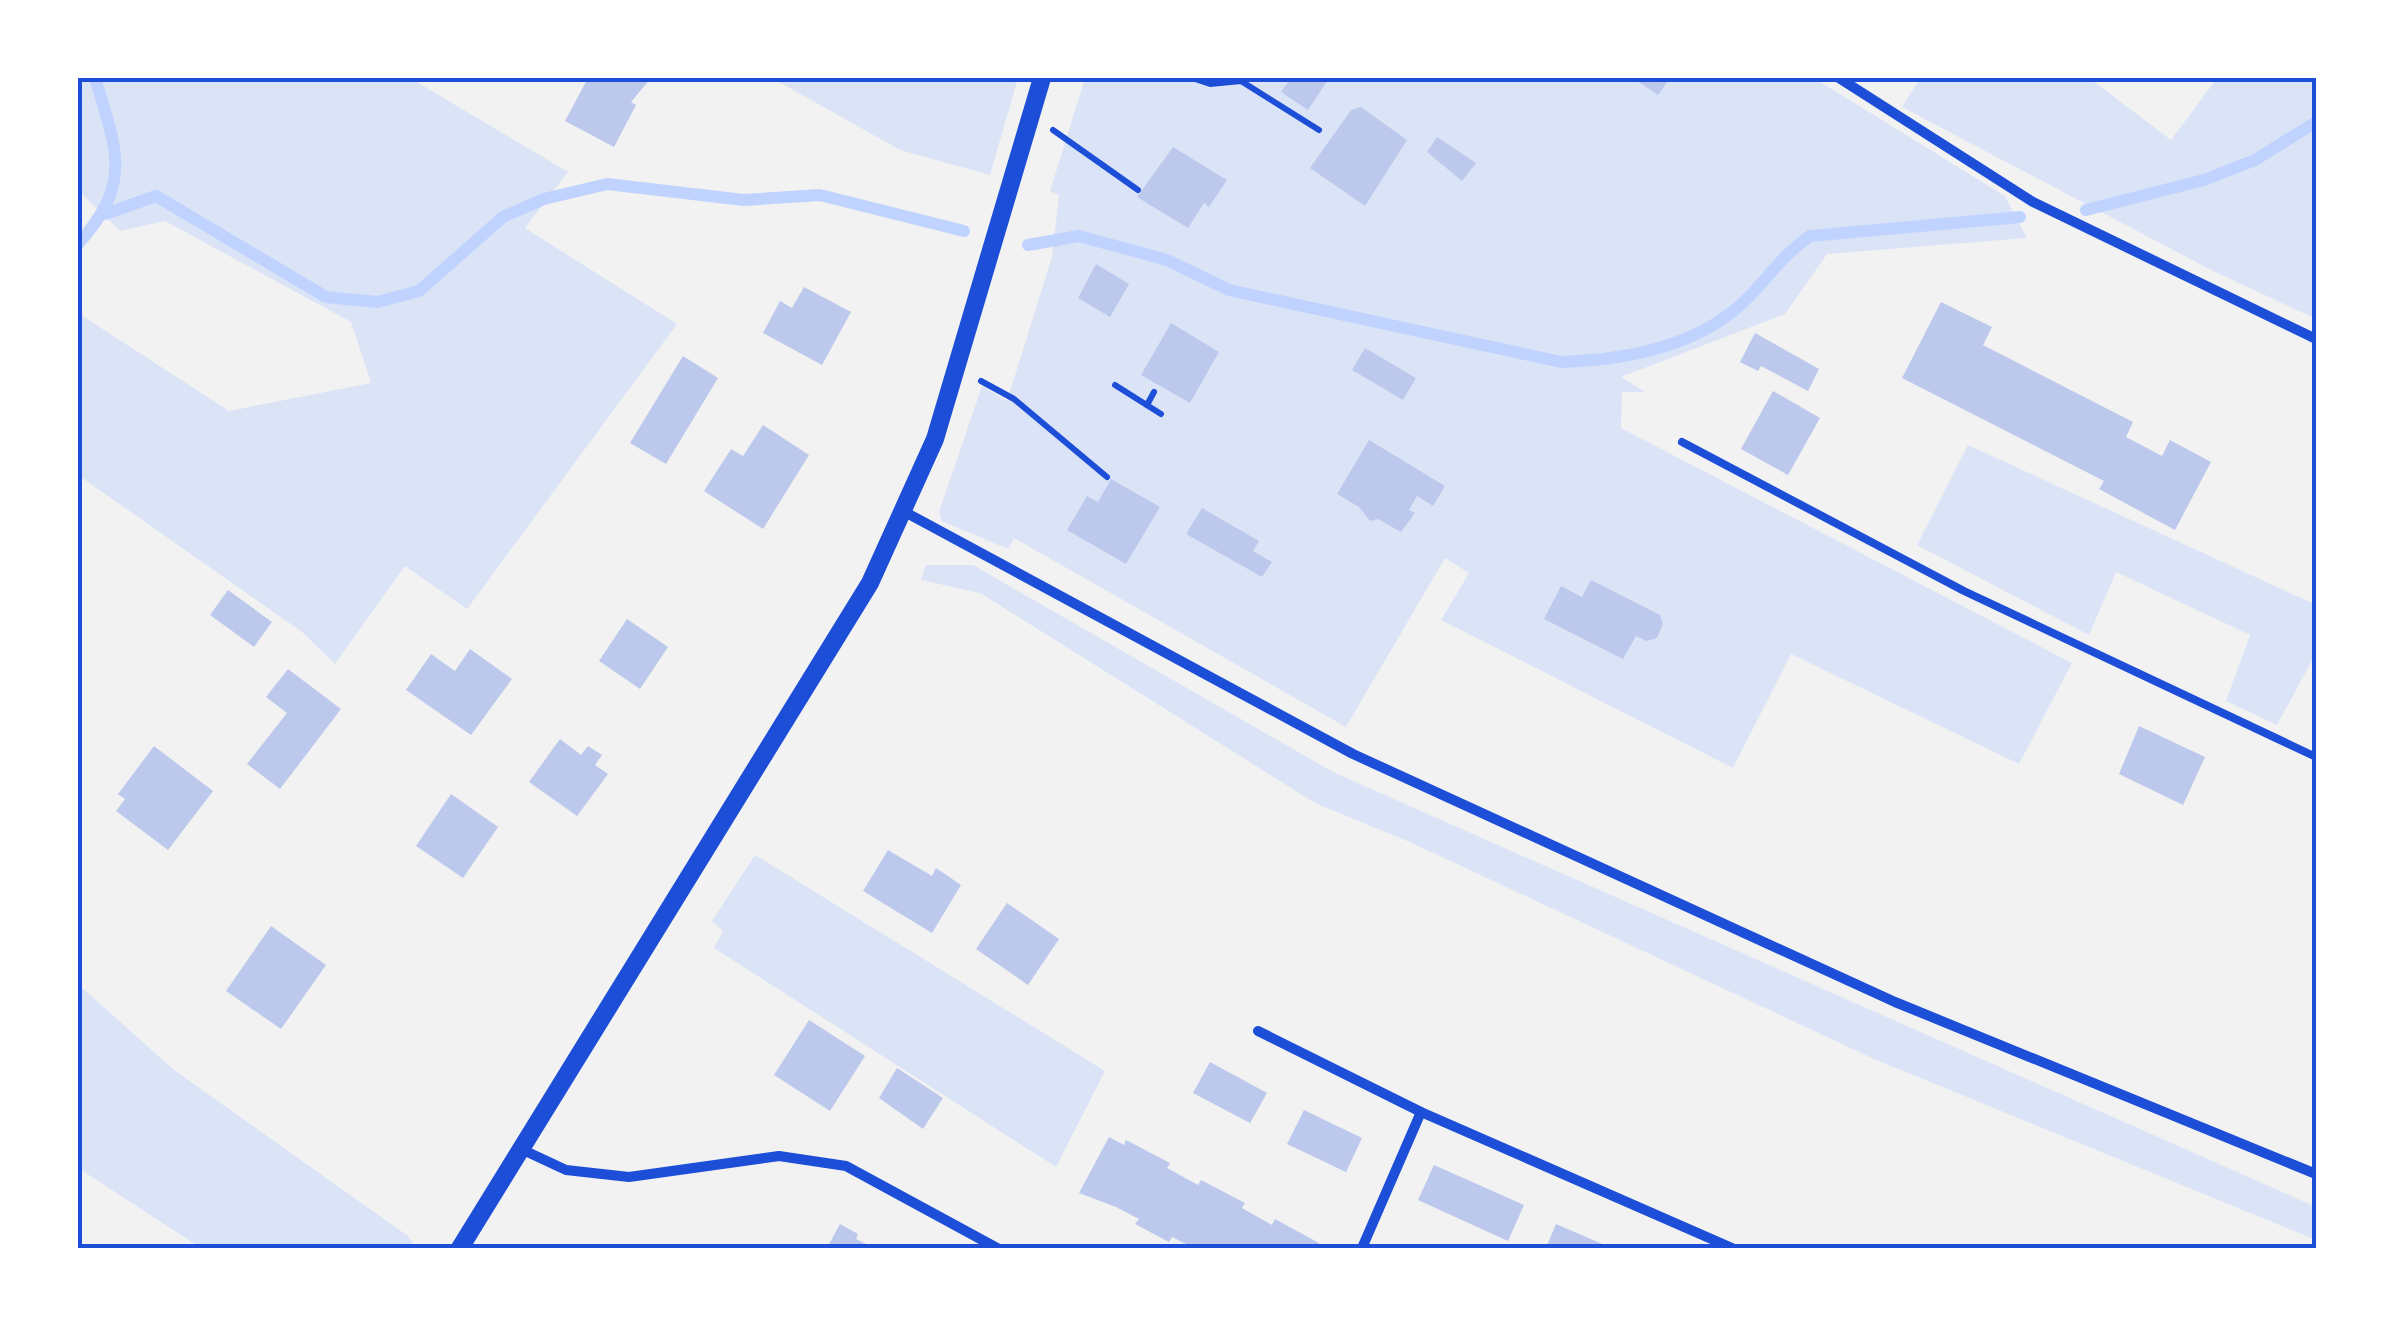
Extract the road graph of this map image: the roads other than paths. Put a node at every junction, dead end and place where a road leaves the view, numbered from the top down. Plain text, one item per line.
1 (1042, 78) edge
2 (1839, 78) edge
3 (2316, 339) edge
4 (1682, 442) dead end
5 (905, 512) junction
6 (2316, 758) edge
7 (1258, 1032) dead end
8 (1421, 1112) junction
9 (522, 1149) junction
10 (2316, 1174) edge
11 (460, 1248) edge
12 (997, 1248) edge
13 (1362, 1248) edge
14 (1732, 1248) edge

1 - 5 street
2 - 3 street
4 - 6 lane
5 - 9 street
5 - 10 street
7 - 8 street
8 - 13 street
8 - 14 street
9 - 11 street
9 - 12 street

